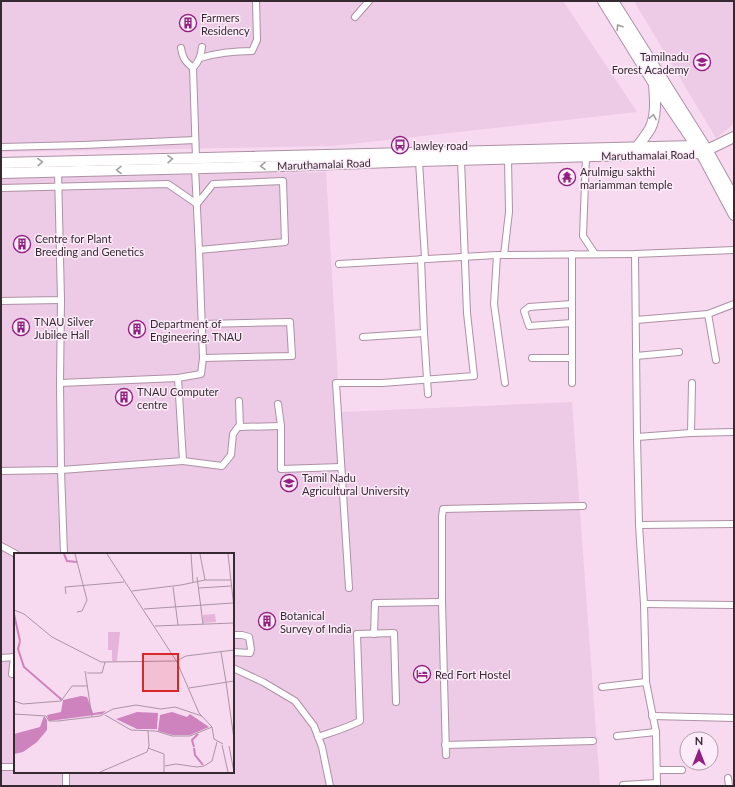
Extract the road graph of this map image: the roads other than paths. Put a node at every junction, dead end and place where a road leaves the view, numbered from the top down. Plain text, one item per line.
1 (256, 1) edge
2 (369, 1) edge
3 (603, 1) edge
4 (612, 1) edge
5 (355, 17) dead end
6 (202, 47) dead end
7 (181, 48) dead end
8 (200, 58) junction
9 (193, 68) junction
10 (653, 82) junction
11 (734, 137) edge
12 (195, 140) junction
13 (638, 147) junction
14 (1, 148) edge
15 (701, 150) junction
16 (678, 154) junction
17 (586, 156) junction
18 (508, 159) junction
19 (461, 160) junction
20 (418, 161) junction
21 (195, 163) junction
22 (1, 164) edge
23 (58, 171) junction
24 (711, 172) junction
25 (1, 173) edge
26 (59, 187) junction
27 (1, 188) edge
28 (734, 198) edge
29 (197, 204) junction
30 (734, 215) edge
31 (199, 250) junction
32 (734, 250) edge
33 (572, 254) junction
34 (595, 254) junction
35 (635, 254) junction
36 (500, 255) junction
37 (465, 256) junction
38 (423, 258) junction
39 (339, 264) dead end
40 (61, 300) junction
41 (1, 302) edge
42 (572, 304) junction
43 (734, 304) edge
44 (708, 314) junction
45 (636, 320) junction
46 (572, 323) junction
47 (202, 324) junction
48 (424, 334) junction
49 (363, 337) dead end
50 (679, 352) dead end
51 (636, 356) junction
52 (203, 358) junction
53 (532, 358) dead end
54 (572, 358) junction
55 (716, 360) dead end
56 (178, 378) junction
57 (427, 379) junction
58 (60, 382) junction
59 (505, 382) dead end
60 (572, 383) dead end
61 (692, 383) dead end
62 (428, 394) dead end
63 (239, 401) dead end
64 (278, 404) dead end
65 (281, 426) junction
66 (240, 427) junction
67 (734, 432) edge
68 (691, 433) junction
69 (637, 437) junction
70 (183, 461) junction
71 (341, 467) junction
72 (62, 470) junction
73 (1, 471) edge
74 (582, 506) dead end
75 (734, 524) edge
76 (639, 525) junction
77 (1, 546) edge
78 (14, 553) edge
79 (64, 553) edge
80 (349, 588) dead end
81 (442, 602) junction
82 (644, 604) junction
83 (734, 605) edge
84 (374, 634) junction
85 (234, 635) edge
86 (234, 652) edge
87 (14, 657) edge
88 (1, 658) edge
89 (234, 668) edge
90 (12, 674) dead end
91 (646, 682) junction
92 (602, 687) dead end
93 (396, 702) dead end
94 (652, 716) junction
95 (734, 718) edge
96 (656, 732) junction
97 (617, 736) dead end
98 (318, 737) junction
99 (593, 740) dead end
100 (446, 745) junction
101 (446, 755) dead end
102 (14, 767) edge
103 (1, 768) edge
104 (656, 770) junction
105 (679, 770) edge
106 (66, 773) edge
107 (728, 778) dead end
108 (623, 785) dead end
109 (657, 785) edge
110 (66, 786) edge
111 (330, 786) edge
112 (729, 786) edge

1 - 8 street
2 - 5 street
10 -> 3 main road
4 - 15 main road
6 - 8 street
7 - 9 street
8 - 9 street
9 - 12 street
13 -> 10 main road
10 - 15 main road
11 - 15 main road
12 - 14 street
12 - 21 street
13 - 15 main road, Maruthamalai Road
13 - 21 main road, Maruthamalai Road
15 - 16 main road, Maruthamalai Road
15 - 24 main road
15 - 28 main road
16 - 17 main road, Maruthamalai Road
16 - 24 main road
17 - 18 main road, Maruthamalai Road
17 - 34 street
18 - 19 main road, Maruthamalai Road
18 - 36 street
19 - 20 main road, Maruthamalai Road
19 - 37 street
20 -> 21 main road, Maruthamalai Road
20 - 38 street
22 -> 21 main road, Maruthamalai Road
21 -> 23 main road, Maruthamalai Road
21 - 29 street
23 - 25 main road, Maruthamalai Road
23 - 26 street
24 - 30 main road
26 - 27 street
26 - 29 street
26 - 40 street
29 - 31 street
29 - 31 street
31 - 47 street
32 - 35 street
33 - 34 street
33 - 36 street
33 - 42 street
34 - 35 street
35 - 45 street
36 - 37 street
36 - 59 street
37 - 38 street
37 - 57 street
38 - 39 street
38 - 48 street
40 - 41 street
40 - 58 street
42 - 46 street
42 - 46 street
43 - 44 street
44 - 45 street
44 - 55 street
45 - 51 street
46 - 54 street
47 - 52 street
47 - 52 street
48 - 49 street
48 - 57 street
50 - 51 street
51 - 69 street
52 - 56 street
53 - 54 street
54 - 60 street
56 - 58 street
56 - 70 street
57 - 62 street
57 - 71 street
58 - 72 street
61 - 68 street
63 - 66 street
64 - 65 street
65 - 66 street
65 - 71 street
66 - 70 street
67 - 68 street
68 - 69 street
69 - 76 street
70 - 72 street
71 - 80 street
72 - 73 street
72 - 79 street
74 - 81 street
75 - 76 street
76 - 82 street
77 - 78 street
81 - 84 street
81 - 100 street
82 - 83 street
82 - 91 street
84 - 93 street
84 - 98 street
85 - 86 street
87 - 88 street
87 - 90 street
89 - 98 street
91 - 92 street
91 - 94 street
94 - 95 street
94 - 96 street
96 - 97 street
96 - 104 street
98 - 111 street
99 - 100 street
100 - 101 street
102 - 103 street
104 - 105 street
104 - 109 street
106 - 110 street
107 - 112 street
108 - 109 street

